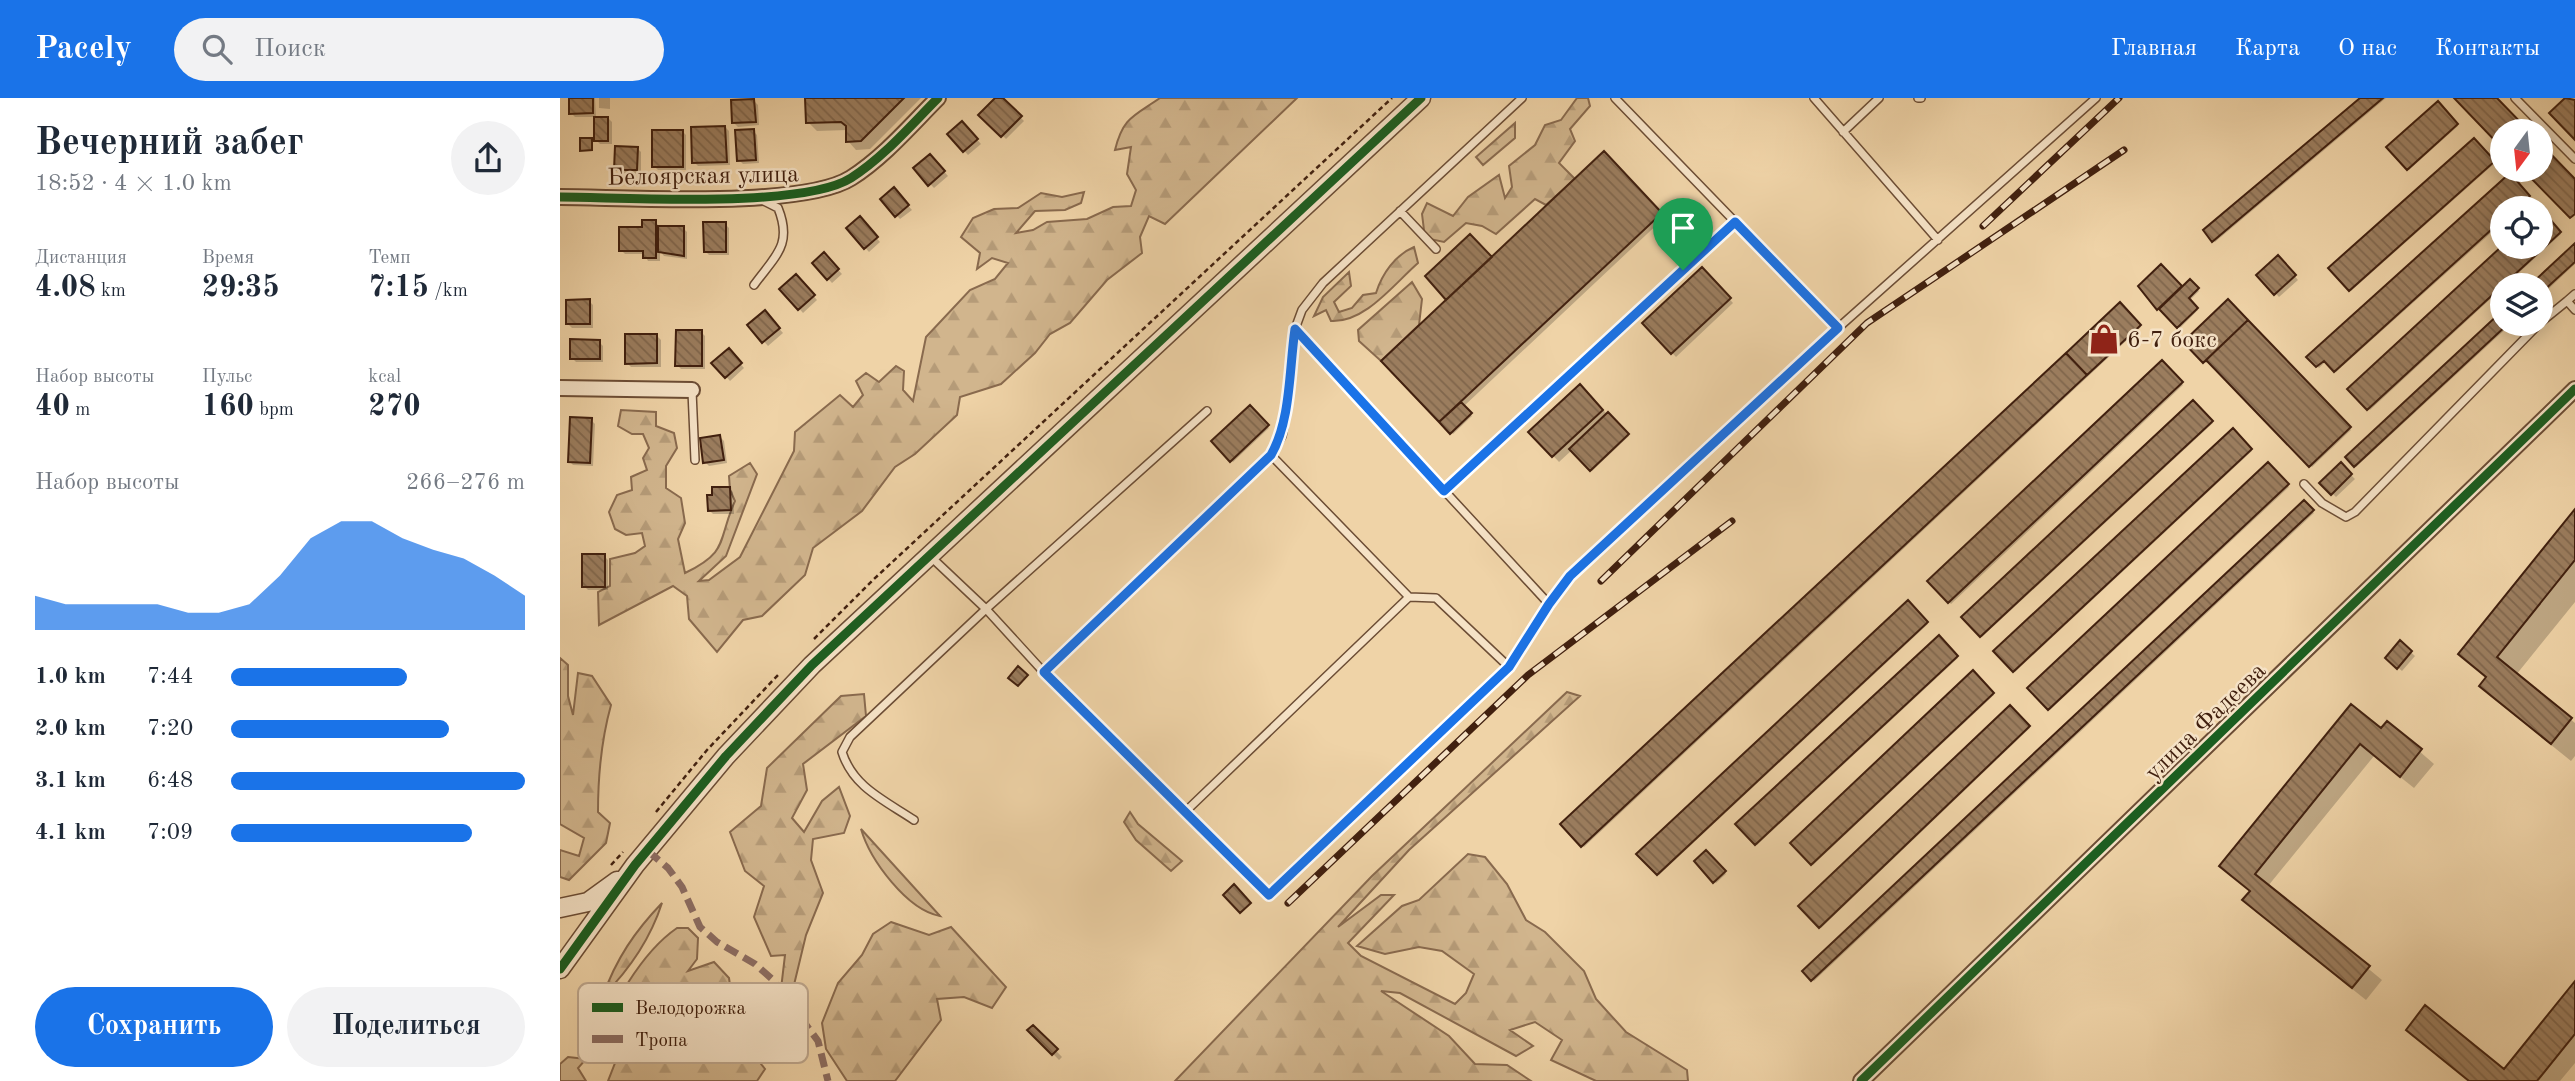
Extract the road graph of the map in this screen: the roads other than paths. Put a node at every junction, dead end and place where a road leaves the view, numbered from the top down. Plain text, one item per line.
1 (938, 98) edge
2 (1421, 98) edge
3 (1522, 98) edge
4 (1615, 98) edge
5 (1814, 98) edge
6 (1879, 98) edge
7 (2096, 98) edge
8 (2515, 98) edge
9 (1843, 132) junction
10 (2575, 159) edge
11 (560, 197) edge
12 (755, 197) junction
13 (1400, 211) junction
14 (1735, 222) junction
15 (1938, 240) junction
16 (1436, 249) dead end
17 (754, 285) dead end
18 (2575, 294) edge
19 (2567, 301) junction
20 (2575, 310) edge
21 (2553, 312) edge
22 (1838, 328) junction
23 (1295, 329) junction
24 (2527, 336) edge
25 (560, 388) edge
26 (2575, 389) edge
27 (692, 390) joint
28 (1207, 411) dead end
29 (1271, 455) junction
30 (695, 460) dead end
31 (2304, 484) dead end
32 (1444, 491) junction
33 (930, 555) junction
34 (1409, 597) junction
35 (1549, 604) junction
36 (986, 609) junction
37 (1509, 667) junction
38 (1044, 672) junction
39 (1185, 812) junction
40 (914, 820) dead end
41 (635, 865) junction
42 (560, 908) edge
43 (560, 969) edge
44 (1861, 1081) edge

1 - 12 street, Белоярская улица
2 - 33 street
3 - 13 lane
4 - 14 lane
5 - 9 lane
6 - 9 lane
7 - 15 lane
8 - 10 lane
9 - 15 lane
11 - 12 street, Белоярская улица
12 - 17 lane
13 - 16 lane
13 - 23 lane
14 - 22 lane
14 - 32 lane
15 - 22 lane
18 - 19 lane
19 - 20 lane
19 - 21 lane
22 - 35 lane
23 - 29 lane
23 - 32 lane
24 - 31 lane
25 - 27 street
26 - 44 street, улица Фадеева
27 - 30 lane
28 - 36 lane
29 - 34 lane
29 - 38 lane
32 - 35 lane
33 - 36 lane
33 - 41 street
34 - 37 lane
34 - 39 lane
35 - 37 lane
36 - 38 lane
36 - 40 lane
37 - 39 lane
38 - 39 lane
41 - 42 street
41 - 43 street

